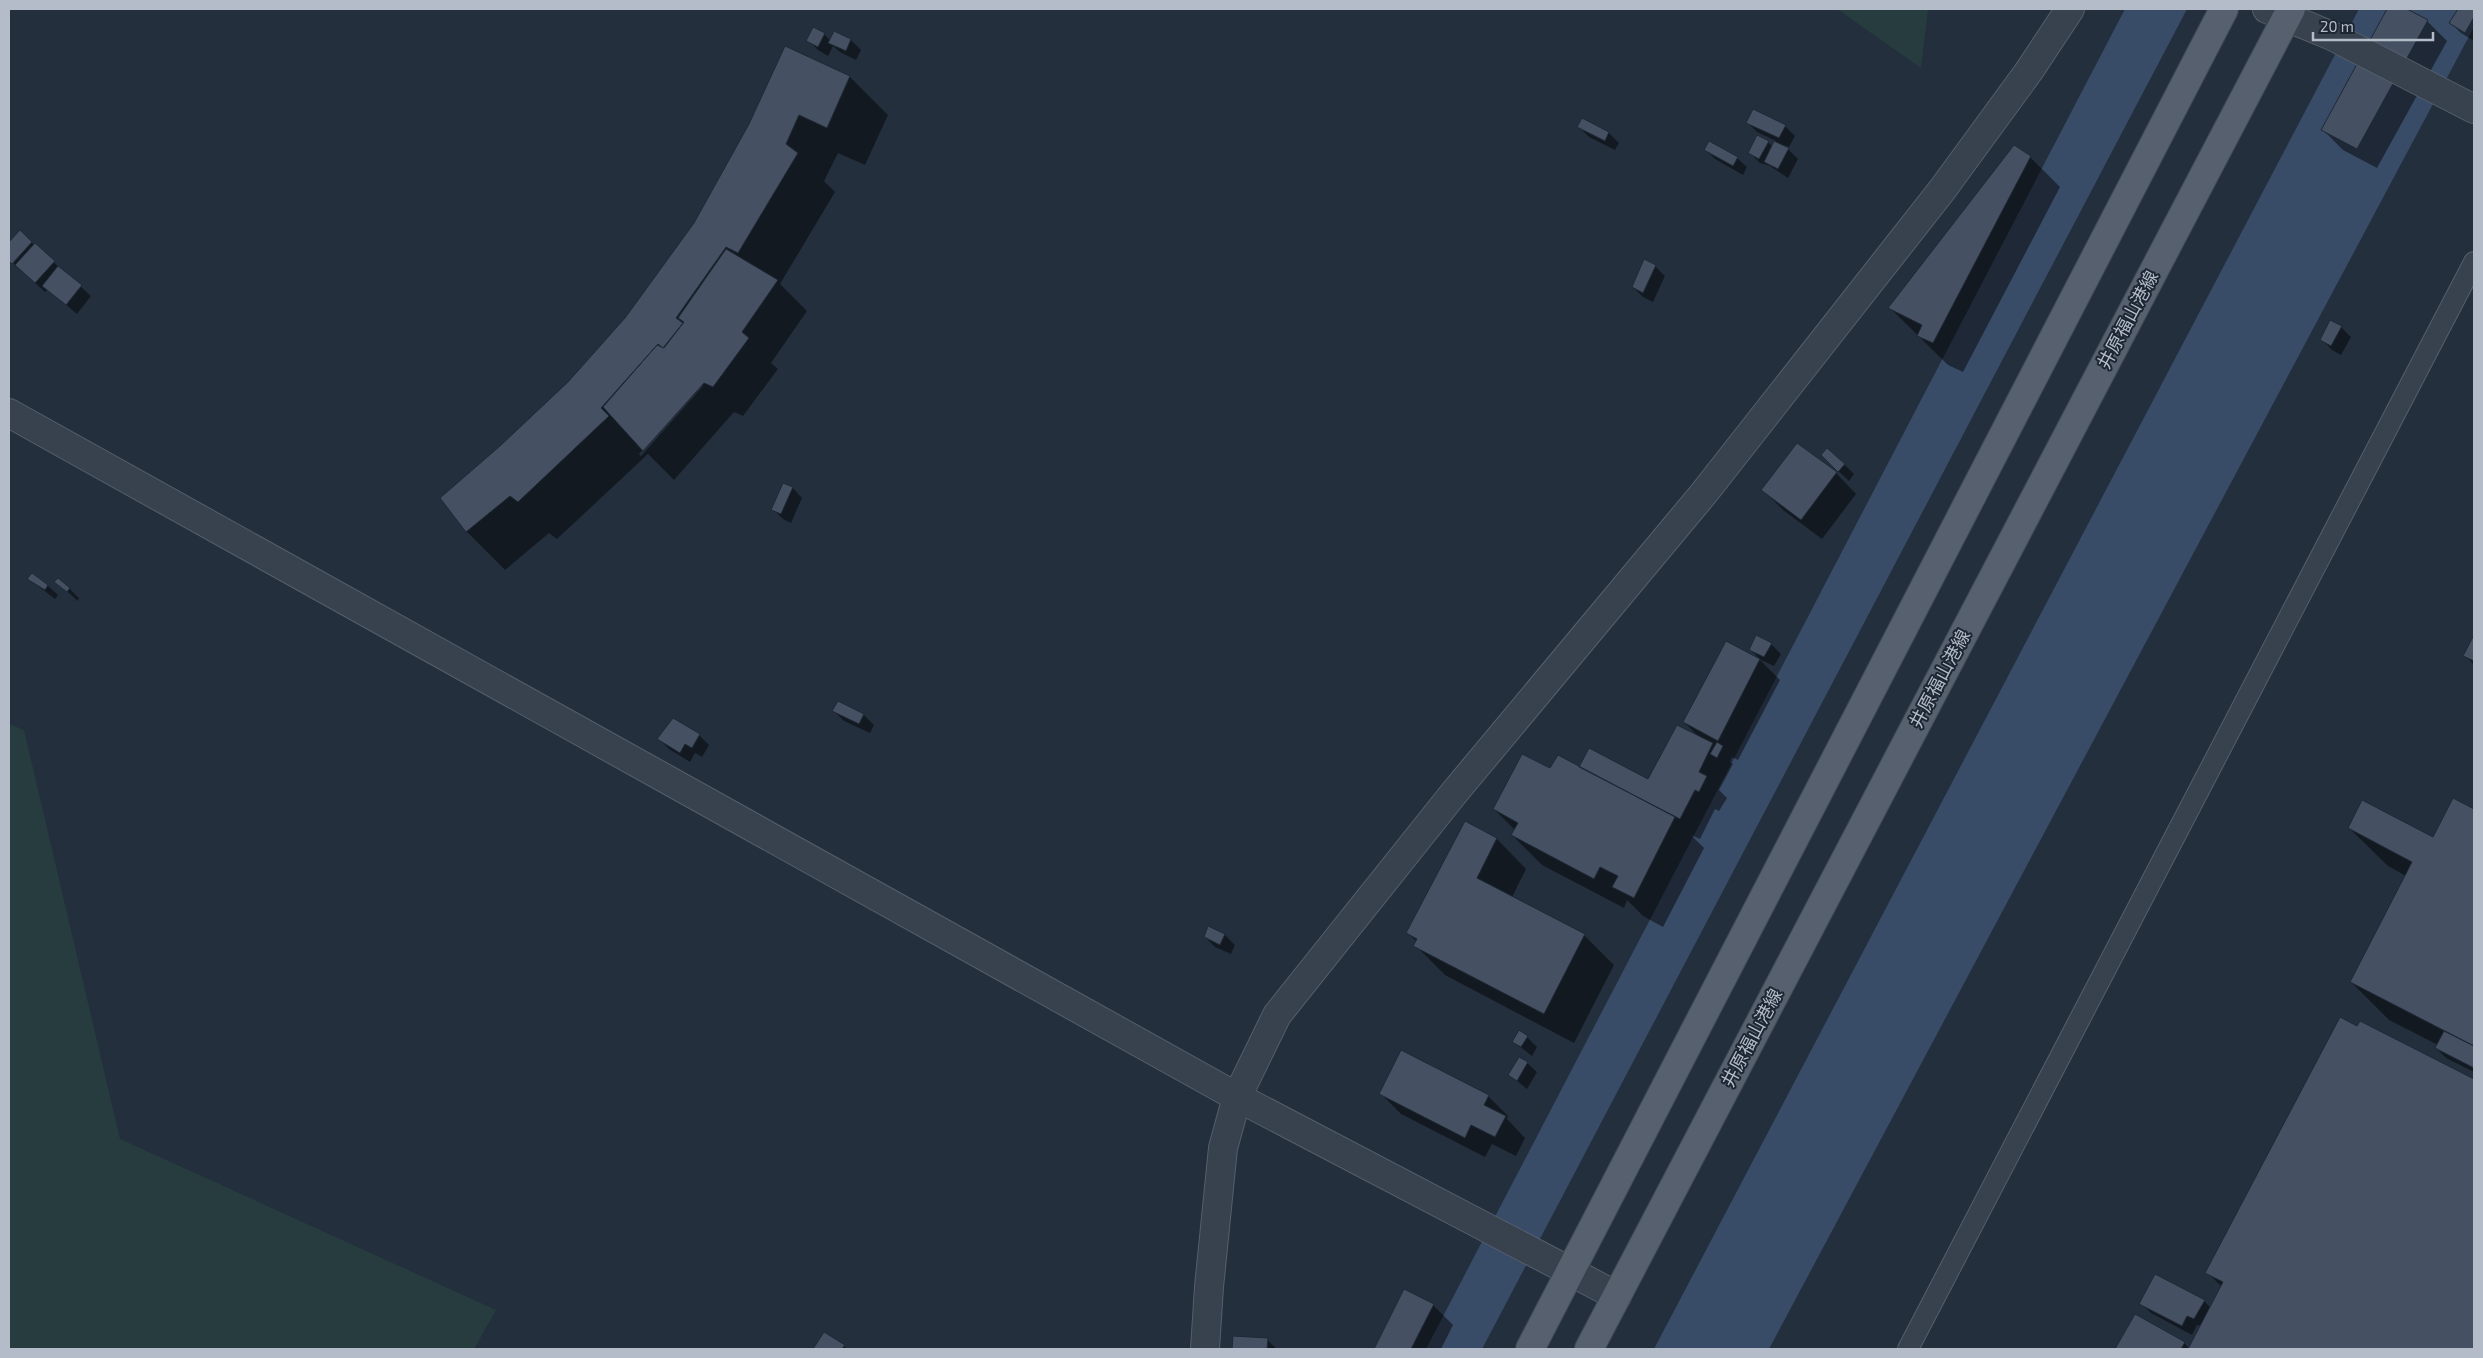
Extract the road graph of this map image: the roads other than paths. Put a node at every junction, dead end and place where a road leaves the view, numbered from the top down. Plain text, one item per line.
1 (2070, 9) edge
2 (2224, 9) edge
3 (2281, 12) edge
4 (2471, 107) edge
5 (2474, 262) edge
6 (9, 412) edge
7 (1237, 1097) junction
8 (1570, 1272) junction
9 (1617, 1296) junction
10 (1205, 1349) edge
11 (1530, 1349) edge
12 (1589, 1349) edge
13 (1908, 1349) edge

1 - 7 street
2 - 8 main road
3 - 4 street
3 - 9 main road, 井原福山港線
5 - 13 lane
6 - 7 street
7 - 8 street
7 - 10 street
8 - 9 street
8 - 11 main road
9 - 12 main road, 井原福山港線

